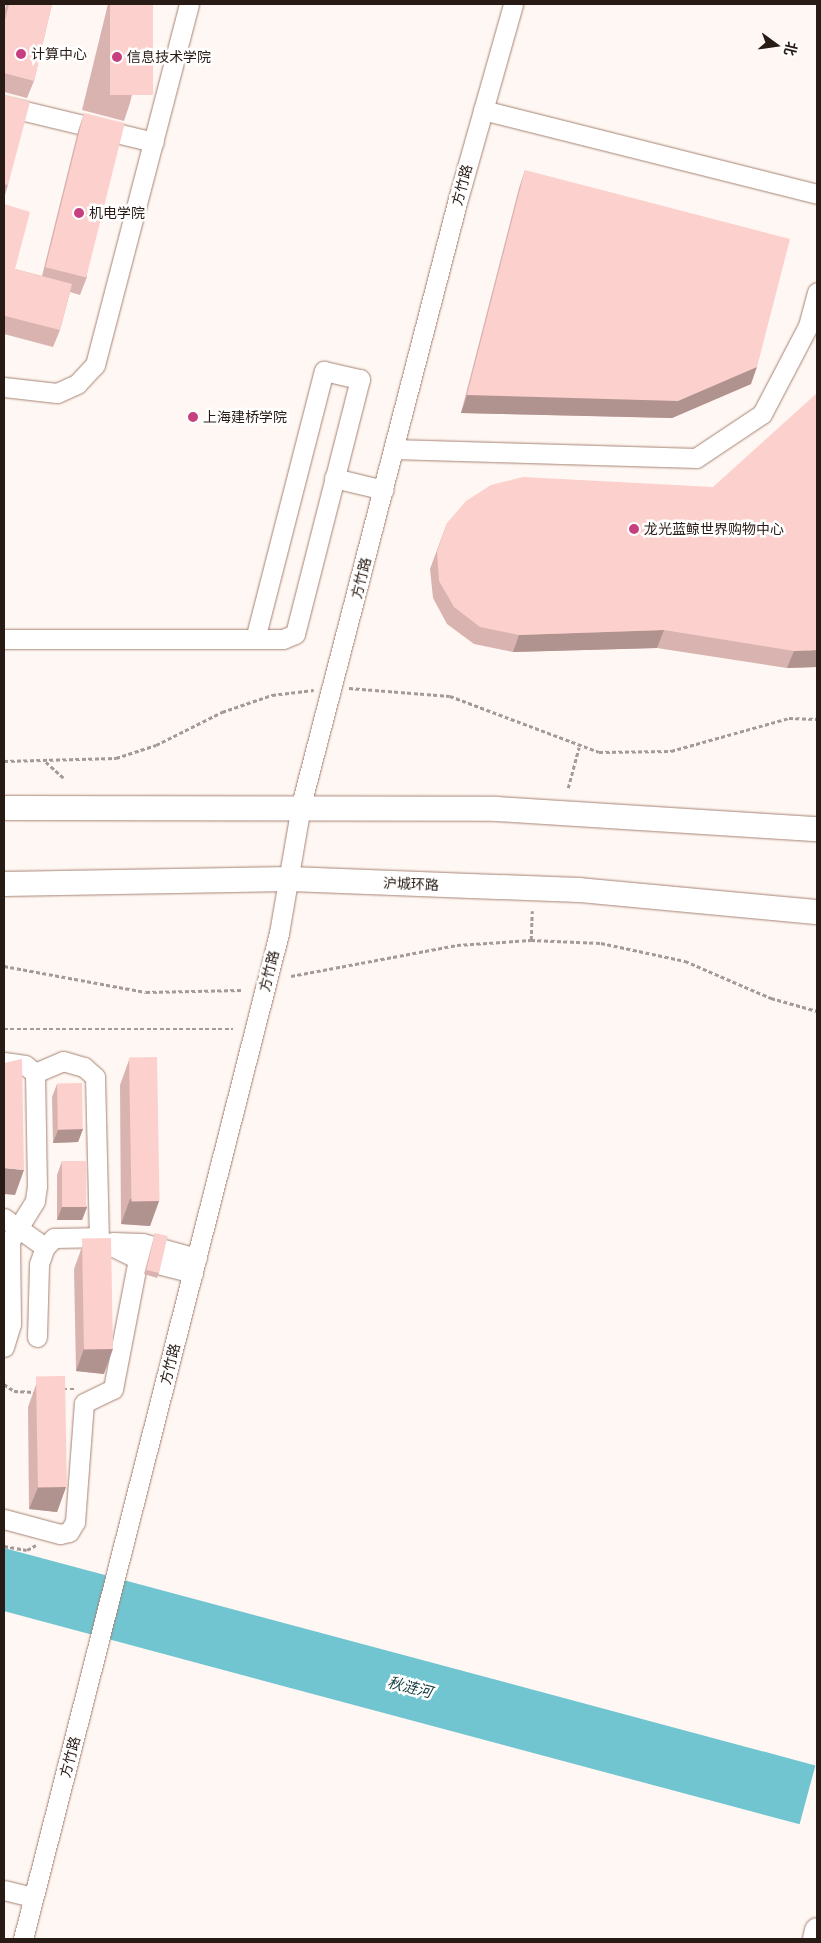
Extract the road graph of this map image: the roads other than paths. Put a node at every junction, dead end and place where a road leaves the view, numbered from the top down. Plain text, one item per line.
1 (189, 4) edge
2 (513, 4) edge
3 (4, 106) edge
4 (483, 110) junction
5 (154, 142) junction
6 (817, 194) edge
7 (817, 292) edge
8 (4, 388) edge
9 (394, 449) junction
10 (334, 478) junction
11 (384, 490) junction
12 (4, 639) edge
13 (255, 639) junction
14 (301, 805) junction
15 (4, 808) edge
16 (817, 828) edge
17 (290, 879) junction
18 (4, 884) edge
19 (817, 912) edge
20 (4, 1062) edge
21 (35, 1073) junction
22 (10, 1222) edge
23 (105, 1240) junction
24 (44, 1246) junction
25 (138, 1259) junction
26 (195, 1265) junction
27 (37, 1337) dead end
28 (4, 1347) edge
29 (4, 1519) edge
30 (4, 1890) edge
31 (33, 1896) junction
32 (817, 1930) edge
33 (23, 1939) edge
34 (815, 1939) edge

1 - 5 street
2 - 4 street, 方竹路
3 - 5 street
4 - 6 street
4 - 9 street, 方竹路
5 - 8 street
7 - 9 street
9 - 11 street, 方竹路
10 - 11 street
10 - 13 street
10 - 13 street
11 - 14 street, 方竹路
12 - 13 street
14 - 15 main road
14 - 16 main road
14 - 17 street, 方竹路
17 - 18 main road, 沪城环路
17 - 19 main road, 沪城环路
17 - 26 street, 方竹路
20 - 21 street
21 - 22 street
21 - 23 street
22 - 24 street
22 - 28 street
23 - 24 street
23 - 25 street
23 - 26 street
24 - 27 street
25 - 26 street
25 - 29 street
26 - 31 street, 方竹路
30 - 31 street
31 - 33 street, 方竹路
32 - 34 main road

